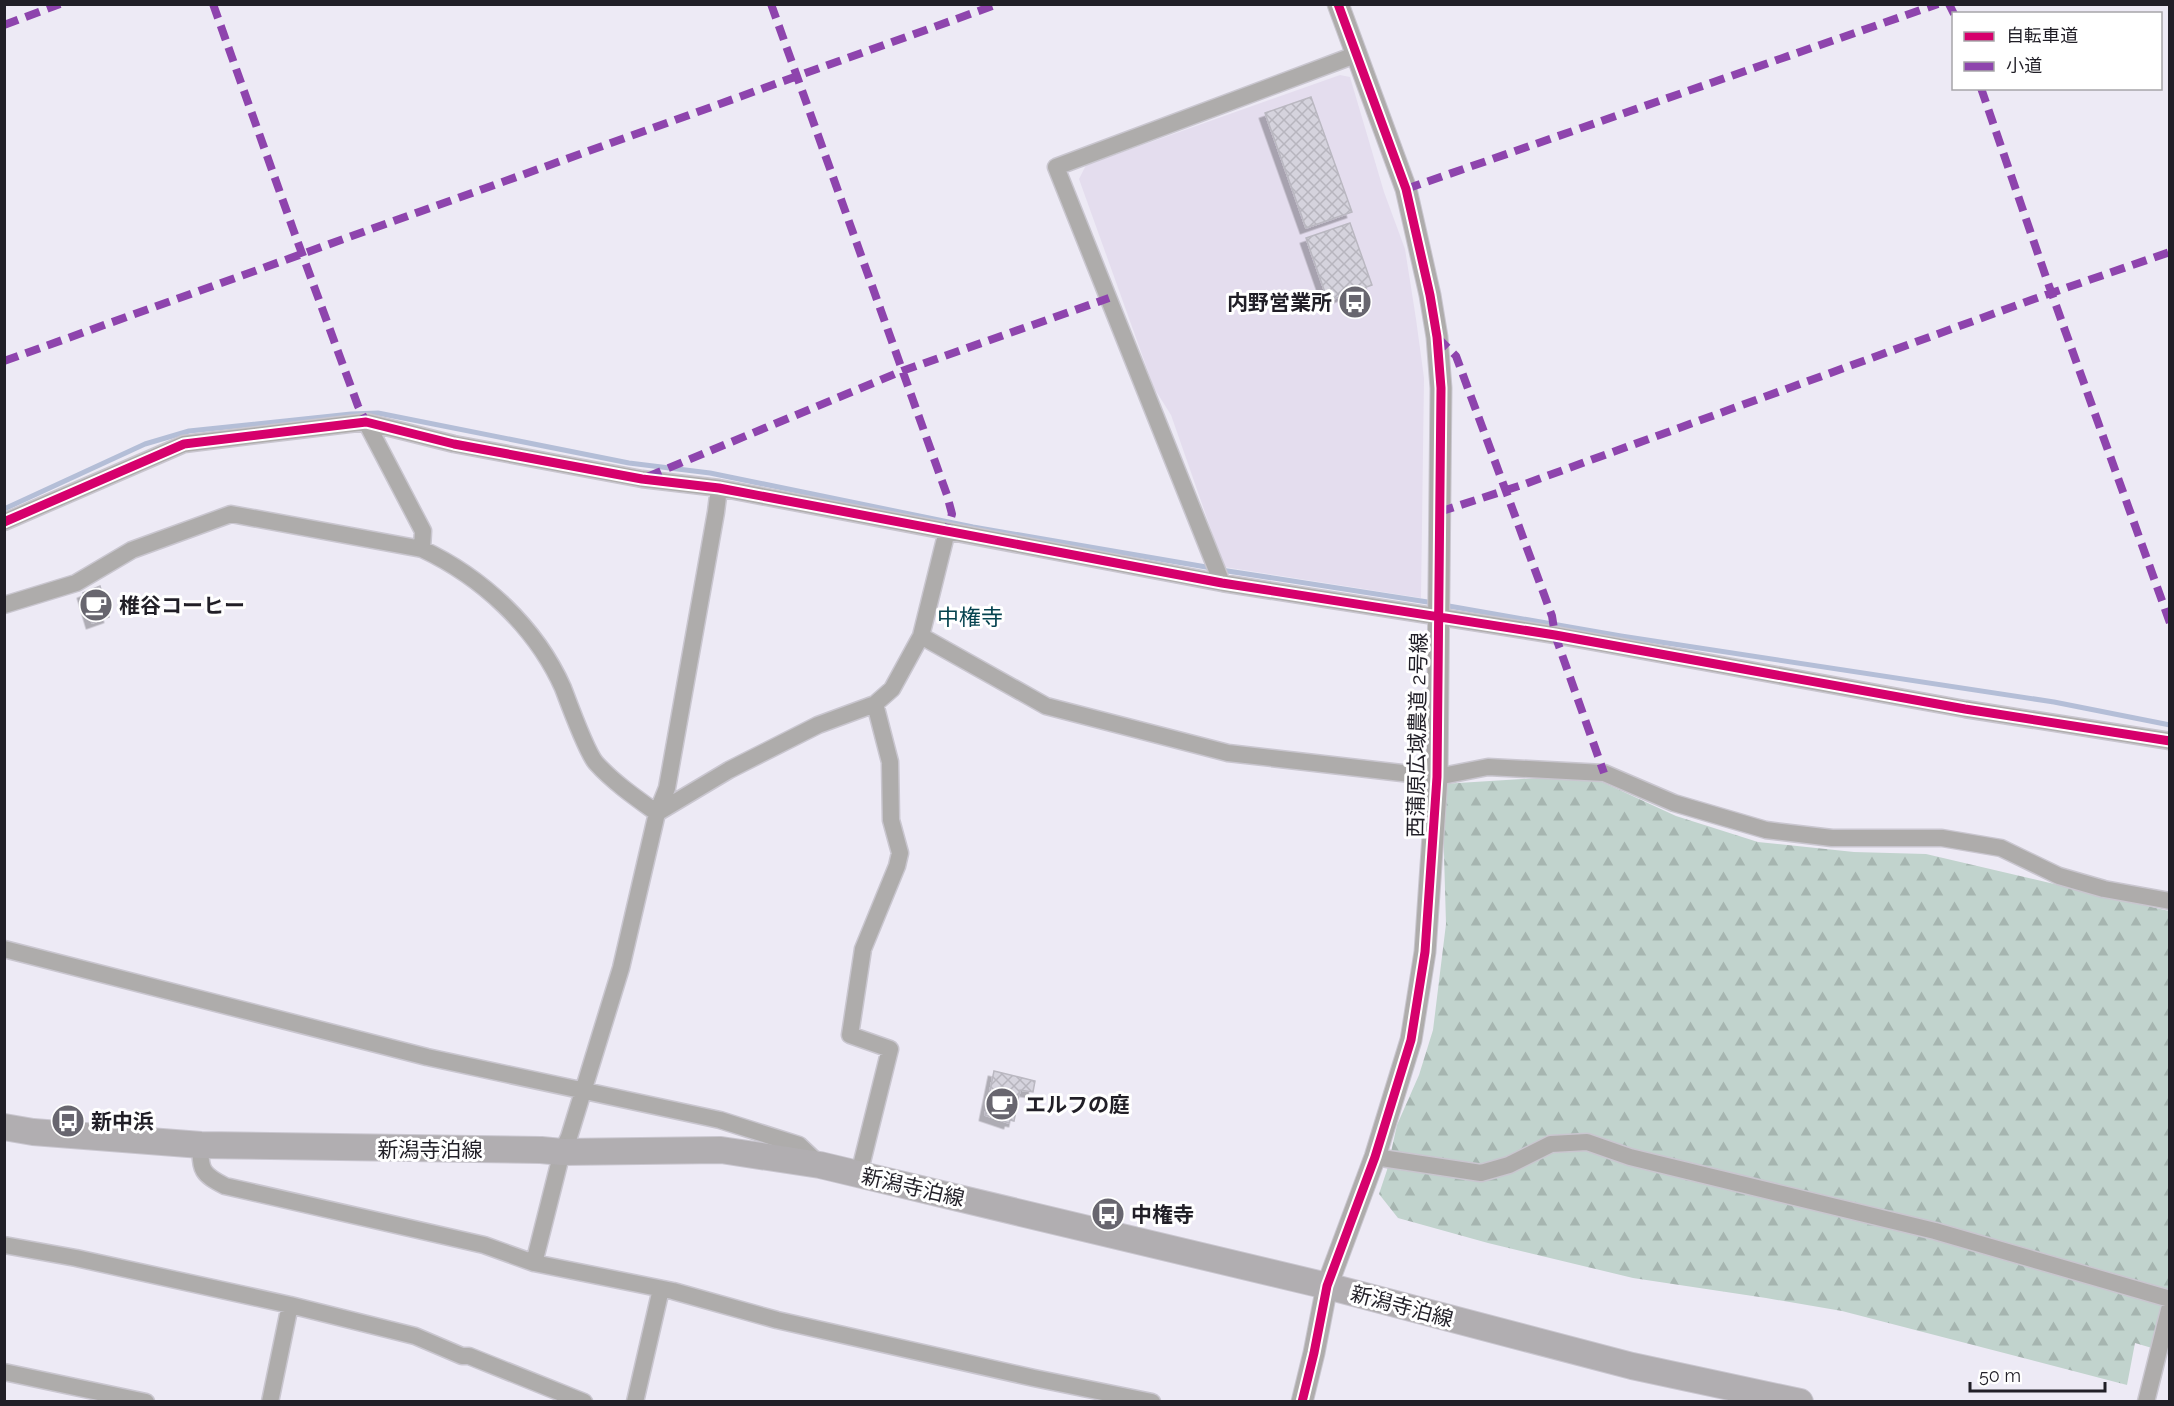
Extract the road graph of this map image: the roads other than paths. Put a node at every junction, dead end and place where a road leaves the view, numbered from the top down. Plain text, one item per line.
1 (1338, 4) edge
2 (1355, 54) junction
3 (366, 422) junction
4 (719, 488) junction
5 (4, 522) edge
6 (947, 531) junction
7 (422, 549) junction
8 (1221, 583) junction
9 (4, 605) edge
10 (1438, 617) junction
11 (921, 636) junction
12 (875, 704) junction
13 (2169, 741) edge
14 (1437, 777) junction
15 (657, 813) junction
16 (2169, 901) edge
17 (4, 949) edge
18 (583, 1090) junction
19 (4, 1127) edge
20 (201, 1145) junction
21 (562, 1152) junction
22 (1375, 1157) junction
23 (820, 1165) junction
24 (859, 1174) junction
25 (4, 1245) edge
26 (534, 1263) junction
27 (1327, 1286) junction
28 (661, 1289) junction
29 (2169, 1299) edge
30 (290, 1305) junction
31 (2169, 1306) edge
32 (4, 1372) edge
33 (146, 1401) edge
34 (270, 1401) edge
35 (584, 1401) edge
36 (635, 1401) edge
37 (1152, 1401) edge
38 (1302, 1401) edge
39 (1800, 1401) edge
40 (2146, 1401) edge

1 - 2 street, 西蒲原広域農道 2号線
2 - 8 street
2 - 10 street, 西蒲原広域農道 2号線
3 - 4 street
3 - 5 street
3 - 7 street
4 - 6 street
4 - 15 street
6 - 8 street
6 - 11 street
7 - 9 street
7 - 15 street
8 - 10 street
10 - 13 street
10 - 14 street, 西蒲原広域農道 2号線
11 - 12 street
11 - 14 street
12 - 15 street
12 - 24 street
14 - 16 street
14 - 22 street, 西蒲原広域農道 2号線
15 - 18 street
17 - 18 street
18 - 21 street
18 - 23 street
19 - 20 main road, 新潟寺泊線
20 - 21 main road, 新潟寺泊線
20 - 26 street
21 - 23 main road, 新潟寺泊線
21 - 26 street
22 - 27 street, 西蒲原広域農道 2号線
22 - 29 street
23 - 24 main road, 新潟寺泊線
24 - 27 main road, 新潟寺泊線
25 - 30 street
26 - 28 street
27 - 38 street, 西蒲原広域農道 2号線
27 - 39 main road, 新潟寺泊線
28 - 36 street
28 - 37 street
30 - 34 street
30 - 35 street
31 - 40 street
32 - 33 street

